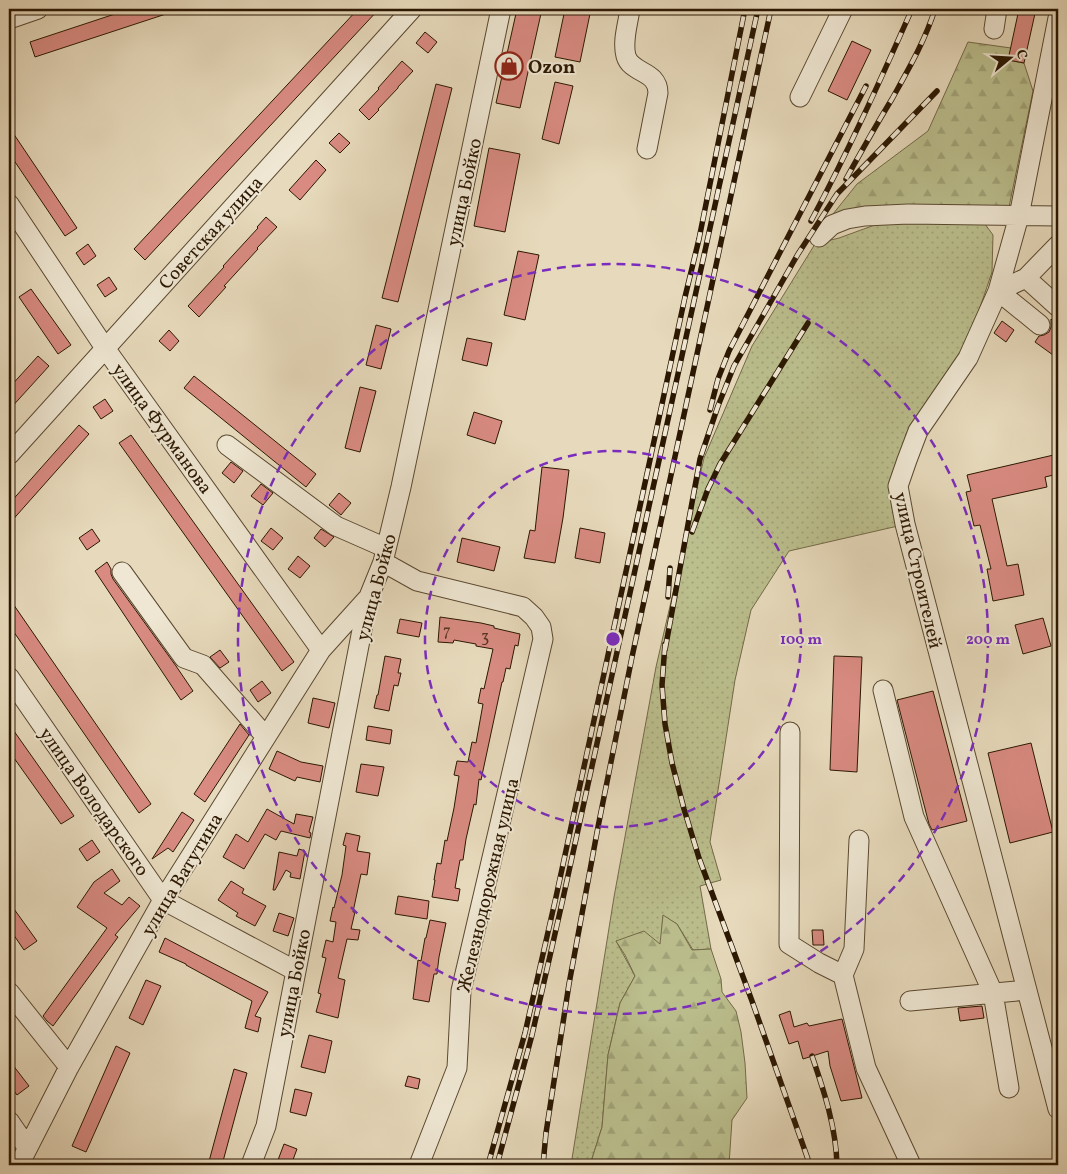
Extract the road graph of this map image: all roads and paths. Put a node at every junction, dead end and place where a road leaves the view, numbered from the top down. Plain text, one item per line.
1 (38, 9) edge
2 (412, 9) edge
3 (501, 9) edge
4 (630, 9) edge
5 (843, 9) edge
6 (997, 9) edge
7 (1058, 18) edge
8 (9, 19) edge
9 (994, 29) dead end
10 (800, 97) dead end
11 (647, 149) dead end
12 (9, 204) edge
13 (1019, 216) junction
14 (1058, 216) edge
15 (819, 237) dead end
16 (1058, 245) edge
17 (1026, 278) junction
18 (998, 291) junction
19 (1058, 306) edge
20 (1040, 325) dead end
21 (105, 348) junction
22 (227, 445) dead end
23 (9, 455) edge
24 (384, 555) junction
25 (122, 572) dead end
26 (368, 598) junction
27 (321, 650) junction
28 (9, 677) edge
29 (883, 690) dead end
30 (790, 732) dead end
31 (266, 737) junction
32 (859, 840) dead end
33 (163, 900) junction
34 (296, 971) junction
35 (843, 975) junction
36 (1027, 990) junction
37 (9, 992) edge
38 (993, 993) junction
39 (910, 1001) dead end
40 (1051, 1057) edge
41 (69, 1067) junction
42 (1009, 1088) dead end
43 (1058, 1108) edge
44 (9, 1121) edge
45 (27, 1147) junction
46 (19, 1165) edge
47 (251, 1165) edge
48 (419, 1165) edge
49 (911, 1165) edge

1 - 8 street
2 - 21 street, Советская улица
3 - 24 street, улица Бойко
4 - 11 street
5 - 10 street
6 - 9 street
7 - 13 street, улица Строителей
12 - 21 street, улица Фурманова
13 - 14 street
13 - 15 street
13 - 18 street, улица Строителей
16 - 17 street
17 - 18 street
17 - 19 street
18 - 20 street
18 - 36 street, улица Строителей
21 - 23 street, Советская улица
21 - 27 street, улица Фурманова
22 - 24 street
24 - 26 street, улица Бойко
24 - 48 street, Железнодорожная улица
25 - 31 street
26 - 27 street, улица Ватутина
26 - 34 street, улица Бойко
27 - 31 street, улица Ватутина
28 - 33 street, улица Володарского
29 - 38 street
30 - 35 street
31 - 33 street, улица Ватутина
32 - 35 street
33 - 34 street, улица Володарского
33 - 41 street, улица Ватутина
34 - 47 street, улица Бойко
35 - 49 street
36 - 38 street
36 - 40 street, улица Строителей
37 - 41 street
38 - 39 street
38 - 42 street
40 - 43 street, улица Строителей
41 - 45 street, улица Ватутина
44 - 45 street
45 - 46 street, улица Ватутина

